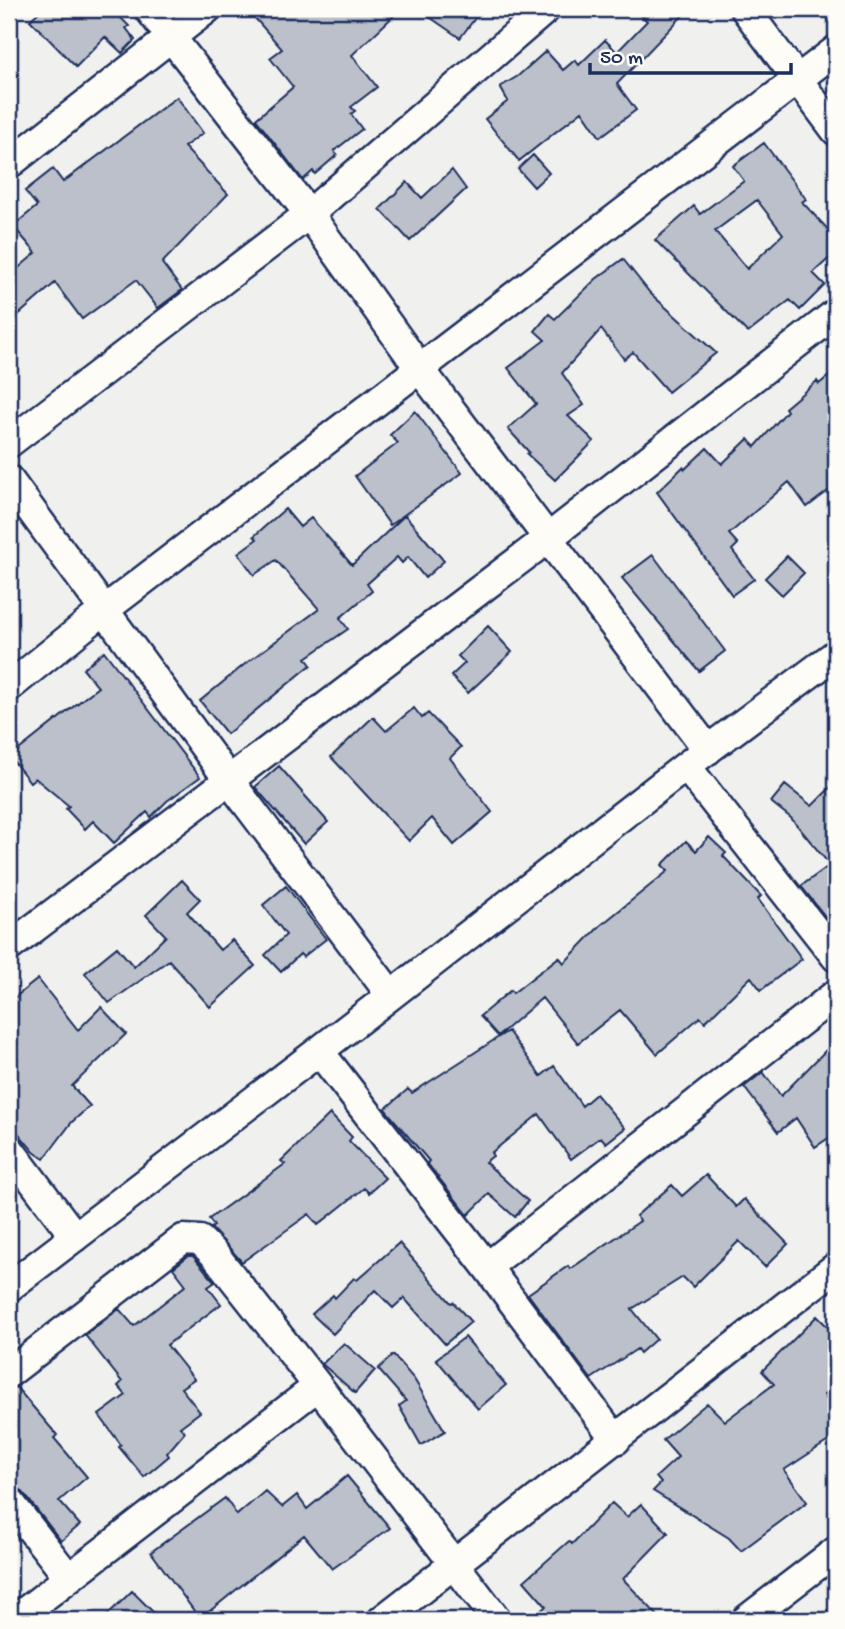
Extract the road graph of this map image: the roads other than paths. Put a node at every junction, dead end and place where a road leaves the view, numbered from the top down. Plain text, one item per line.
1 (149, 9) edge
2 (207, 9) edge
3 (546, 9) edge
4 (745, 9) edge
5 (171, 38) junction
6 (836, 50) edge
7 (796, 80) junction
8 (836, 131) edge
9 (9, 164) edge
10 (309, 214) junction
11 (836, 313) edge
12 (420, 369) junction
13 (9, 443) edge
14 (9, 480) edge
15 (547, 539) junction
16 (103, 611) junction
17 (836, 654) edge
18 (9, 687) edge
19 (697, 758) junction
20 (228, 779) junction
21 (9, 947) edge
22 (836, 957) edge
23 (836, 993) edge
24 (391, 995) junction
25 (319, 1051) junction
26 (9, 1149) edge
27 (75, 1237) junction
28 (487, 1267) junction
29 (831, 1281) edge
30 (9, 1287) edge
31 (9, 1373) edge
32 (318, 1386) junction
33 (616, 1440) junction
34 (9, 1501) edge
35 (836, 1551) edge
36 (455, 1563) junction
37 (68, 1577) junction
38 (751, 1619) edge
39 (14, 1620) edge
40 (382, 1620) edge
41 (497, 1620) edge

1 - 5 street
2 - 5 street
3 - 10 street
4 - 7 street
5 - 9 street
5 - 10 street
6 - 7 street
7 - 8 street
7 - 12 street
10 - 12 street
10 - 13 street
11 - 15 street
12 - 15 street
12 - 16 street
14 - 16 street
15 - 19 street
15 - 20 street
16 - 18 street
16 - 20 street
17 - 19 street
19 - 22 street
19 - 24 street
20 - 21 street
20 - 24 street
23 - 28 street
24 - 25 street
25 - 27 street
25 - 28 street
26 - 27 street
27 - 30 street
28 - 33 street
29 - 33 street
31 - 32 street
32 - 36 street
32 - 37 street
33 - 36 street
34 - 37 street
35 - 38 street
36 - 40 street
36 - 41 street
37 - 39 street

